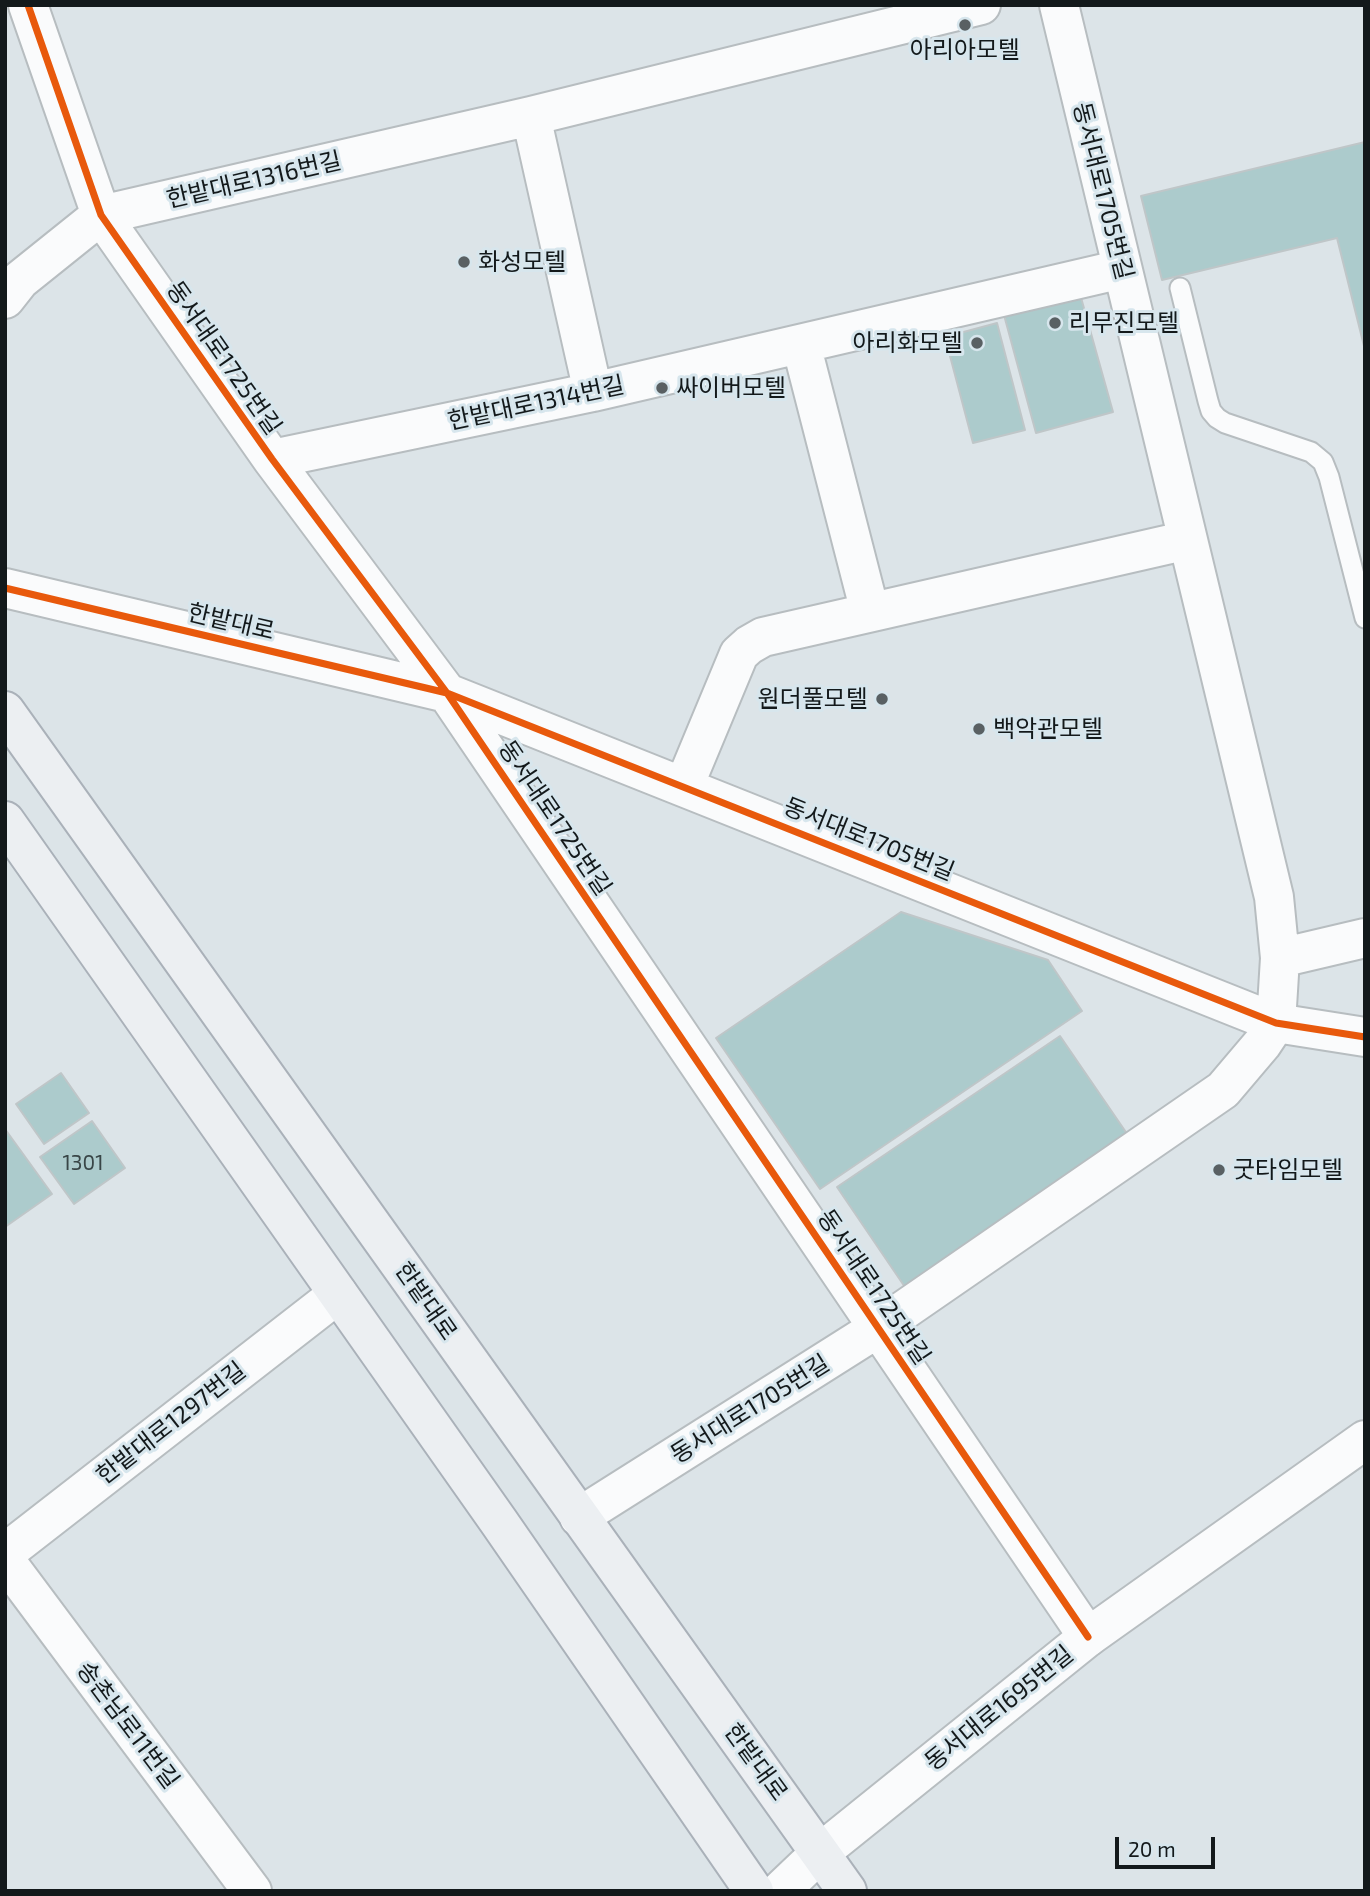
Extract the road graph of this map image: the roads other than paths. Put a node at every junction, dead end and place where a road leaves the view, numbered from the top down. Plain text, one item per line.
1 (28, 5) edge
2 (981, 5) edge
3 (1059, 5) edge
4 (531, 116) junction
5 (101, 215) junction
6 (1122, 269) junction
7 (1181, 288) dead end
8 (5, 299) edge
9 (801, 344) junction
10 (593, 392) junction
11 (272, 459) junction
12 (1188, 540) junction
13 (5, 588) edge
14 (870, 612) junction
15 (1365, 618) edge
16 (447, 693) junction
17 (5, 711) edge
18 (684, 786) junction
19 (5, 821) edge
20 (1358, 939) edge
21 (1280, 958) junction
22 (1276, 1023) junction
23 (1365, 1037) edge
24 (338, 1294) junction
25 (878, 1328) junction
26 (1365, 1440) edge
27 (579, 1517) junction
28 (5, 1553) edge
29 (5, 1560) edge
30 (1088, 1637) junction
31 (821, 1852) junction
32 (252, 1891) edge
33 (754, 1891) edge
34 (780, 1891) edge
35 (846, 1891) edge

1 - 5 street, 동서대로1725번길
2 - 4 street, 한밭대로1316번길
3 - 6 street, 동서대로1705번길
4 - 5 street, 한밭대로1316번길
4 - 10 street
5 - 8 street, 한밭대로1316번길
5 - 11 street, 동서대로1725번길
6 - 9 street, 한밭대로1314번길
6 - 12 street, 동서대로1705번길
7 - 15 lane
9 - 10 street, 한밭대로1314번길
9 - 14 street
10 - 11 street, 한밭대로1314번길
11 - 16 street, 동서대로1725번길
12 - 14 street
12 - 21 street, 동서대로1705번길
13 - 16 street, 한밭대로
14 - 18 street
16 - 18 street, 동서대로1705번길
16 - 25 street, 동서대로1725번길
17 - 27 main road, 한밭대로
18 - 22 street, 동서대로1705번길
19 - 24 main road
20 - 21 street
21 - 22 street, 동서대로1705번길
22 - 23 street
22 - 25 street, 동서대로1705번길
24 - 28 street, 한밭대로1297번길
24 - 33 main road
25 - 27 street, 동서대로1705번길
25 - 30 street, 동서대로1725번길
26 - 30 street, 동서대로1695번길
27 - 31 main road, 한밭대로
29 - 32 street, 송촌남로11번길
30 - 31 street, 동서대로1695번길
31 - 34 street, 동서대로1695번길
31 - 35 main road, 한밭대로

